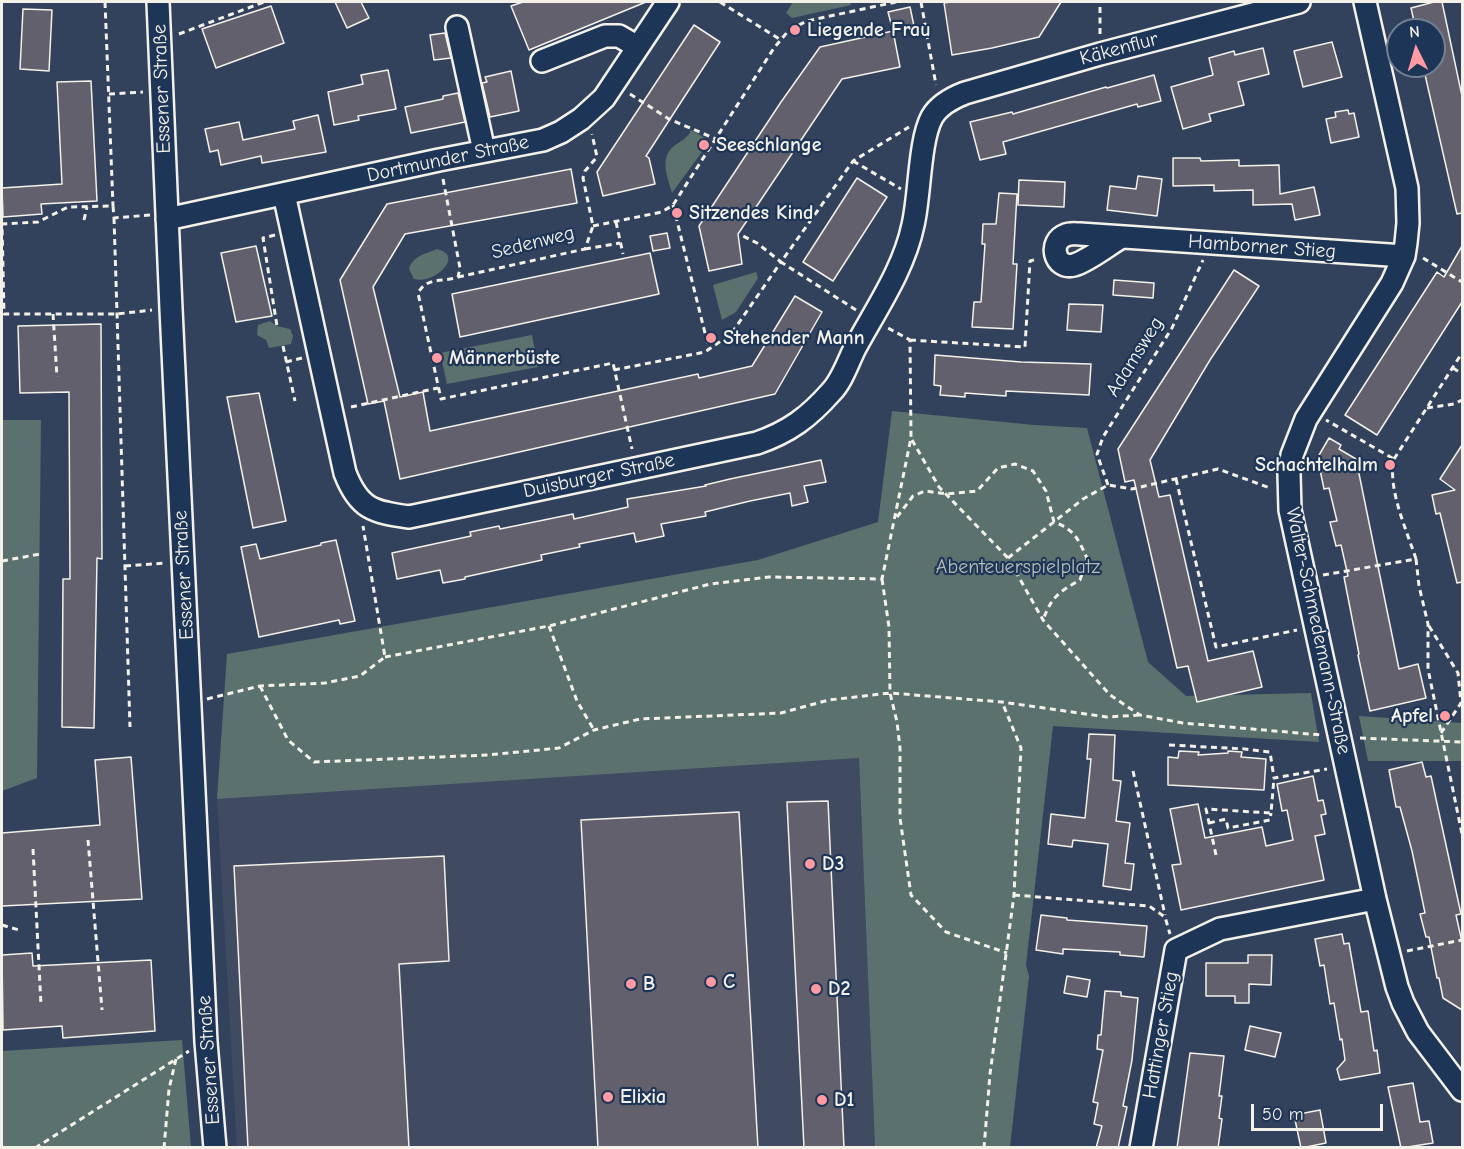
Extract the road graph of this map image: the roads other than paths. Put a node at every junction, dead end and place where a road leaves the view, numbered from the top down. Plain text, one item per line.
1 (158, 2) edge
2 (668, 2) edge
3 (1299, 2) edge
4 (1365, 2) edge
5 (457, 27) dead end
6 (638, 47) junction
7 (542, 61) dead end
8 (937, 111) joint
9 (484, 151) junction
10 (284, 194) junction
11 (167, 217) junction
12 (1055, 254) road end
13 (1404, 256) junction
14 (1375, 899) junction
15 (1462, 1090) edge
16 (215, 1148) edge
17 (1141, 1148) edge

1 - 11 street, Essener Straße
2 - 6 street, Dortmunder Straße
3 - 8 street, Käkenflur
4 - 13 street, Walter-Schmedemann-Straße
5 - 9 street
6 - 7 street
6 - 9 street, Dortmunder Straße
8 - 10 street, Duisburger Straße
9 - 10 street, Dortmunder Straße
10 - 11 street, Dortmunder Straße
11 - 16 street, Essener Straße
12 - 13 street, Hamborner Stieg
13 - 14 street, Walter-Schmedemann-Straße
14 - 15 street, Walter-Schmedemann-Straße
14 - 17 street, Hattinger Stieg

